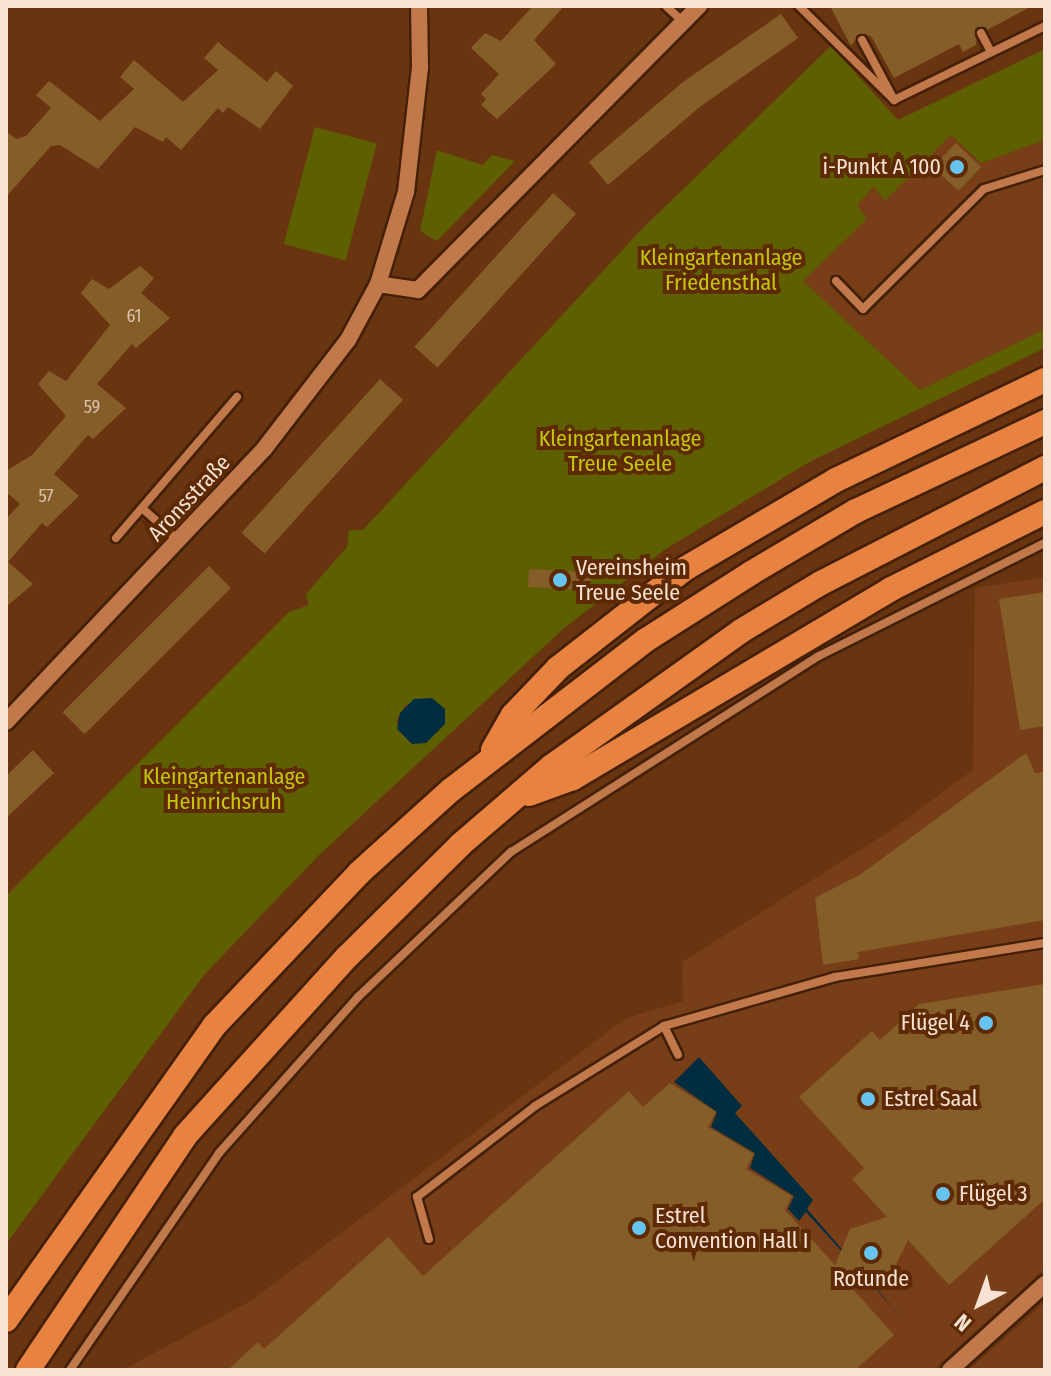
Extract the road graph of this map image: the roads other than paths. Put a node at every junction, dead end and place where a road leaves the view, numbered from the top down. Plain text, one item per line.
1 (419, 6) edge
2 (666, 6) edge
3 (699, 6) edge
4 (799, 6) edge
5 (683, 22) junction
6 (1045, 26) edge
7 (981, 33) dead end
8 (862, 40) dead end
9 (991, 52) junction
10 (894, 100) junction
11 (1045, 170) edge
12 (836, 281) dead end
13 (378, 284) junction
14 (1045, 380) edge
15 (237, 397) dead end
16 (1045, 422) edge
17 (1045, 468) edge
18 (142, 508) junction
19 (1045, 512) edge
20 (116, 538) dead end
21 (179, 541) junction
22 (1045, 543) edge
23 (6, 722) edge
24 (486, 762) junction
25 (518, 799) junction
26 (1045, 943) edge
27 (664, 1026) junction
28 (678, 1055) dead end
29 (429, 1239) dead end
30 (1045, 1284) edge
31 (6, 1320) edge
32 (28, 1370) edge
33 (70, 1370) edge
34 (950, 1370) edge

1 - 13 street, Aronsstraße
2 - 5 lane
3 - 5 street
4 - 10 lane
5 - 13 street
6 - 9 lane
7 - 9 lane
8 - 10 lane
9 - 10 lane
11 - 12 lane
13 - 21 street, Aronsstraße
14 - 24 highway
15 - 18 lane
16 - 24 highway
17 - 25 highway
18 - 20 lane
18 - 21 lane
19 - 25 highway
21 - 23 street, Aronsstraße
22 - 33 lane
24 - 31 highway
25 - 32 highway
26 - 27 lane
27 - 28 lane
27 - 29 lane
30 - 34 street

